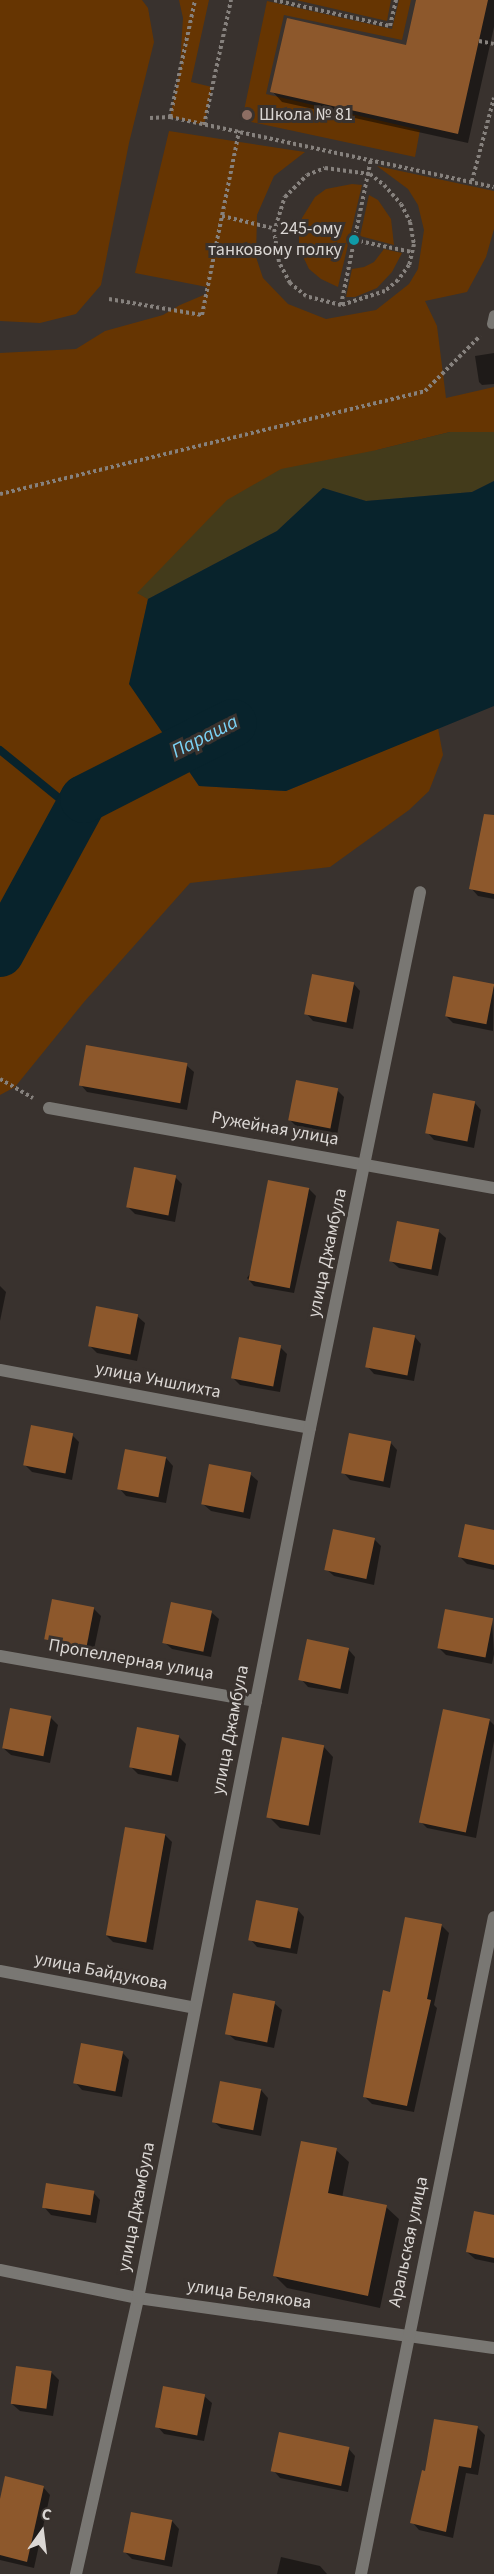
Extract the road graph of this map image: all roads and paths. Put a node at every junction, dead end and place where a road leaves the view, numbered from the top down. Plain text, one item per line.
1 (195, 0) edge
2 (231, 0) edge
3 (274, 0) edge
4 (396, 0) edge
5 (479, 41) dead end
6 (494, 44) edge
7 (494, 98) edge
8 (170, 117) junction
9 (150, 118) dead end
10 (204, 124) junction
11 (239, 131) junction
12 (371, 159) junction
13 (370, 174) junction
14 (472, 182) junction
15 (494, 187) edge
16 (222, 216) junction
17 (272, 228) dead end
18 (354, 240) junction
19 (412, 252) junction
20 (109, 299) dead end
21 (341, 305) junction
22 (493, 320) edge
23 (0, 494) edge
24 (420, 892) dead end
25 (0, 1079) edge
26 (49, 1108) joint
27 (366, 1163) junction
28 (494, 1188) edge
29 (0, 1370) edge
30 (310, 1428) junction
31 (0, 1656) edge
32 (256, 1701) junction
33 (494, 1917) edge
34 (0, 1971) edge
35 (195, 2008) junction
36 (0, 2271) edge
37 (138, 2298) junction
38 (408, 2334) junction
39 (494, 2348) edge
40 (76, 2574) edge
41 (361, 2574) edge

1 - 8 path
2 - 10 path
3 - 4 path
5 - 6 path
7 - 14 path
8 - 9 path
8 - 10 path
10 - 11 path
11 - 12 path
11 - 16 path
12 - 13 path
12 - 14 path
13 - 18 path
13 - 19 path
13 - 21 path
14 - 15 path
16 - 17 path
16 - 20 path
18 - 19 path
18 - 21 path
19 - 21 path
22 - 23 path
24 - 27 street, улица Джамбула
25 - 26 path
26 - 27 street, Ружейная улица
27 - 28 street, Ружейная улица
27 - 30 street, улица Джамбула
29 - 30 street, улица Уншлихта
30 - 32 street, улица Джамбула
31 - 32 street, Пропеллерная улица
32 - 35 street, улица Джамбула
33 - 38 street, Аральская улица
34 - 35 street, улица Байдукова
35 - 37 street, улица Джамбула
36 - 37 street, улица Белякова
37 - 38 street, улица Белякова
37 - 40 street, улица Джамбула
38 - 39 street, улица Белякова
38 - 41 street, Аральская улица

